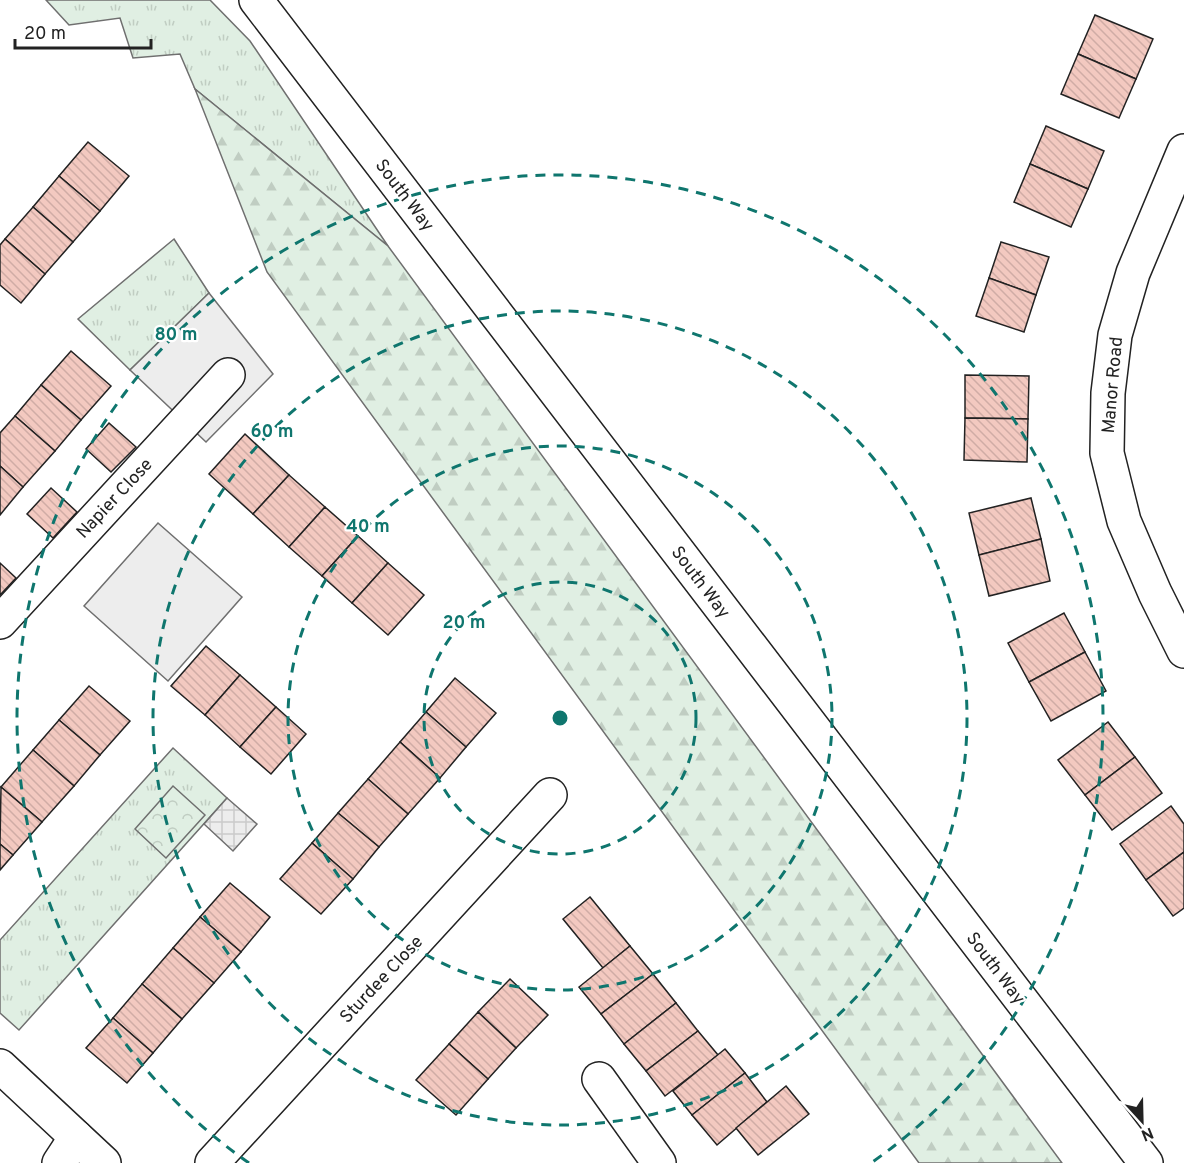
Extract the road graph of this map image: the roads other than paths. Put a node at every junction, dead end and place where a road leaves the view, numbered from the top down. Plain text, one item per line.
1 (256, 0) edge
2 (1184, 151) edge
3 (228, 375) dead end
4 (0, 622) edge
5 (1184, 651) edge
6 (550, 795) dead end
7 (0, 1066) edge
8 (599, 1079) dead end
9 (67, 1150) edge
10 (104, 1163) edge
11 (212, 1163) edge
12 (659, 1163) edge
13 (1146, 1163) edge

1 - 13 street, South Way
2 - 5 street, Manor Road
3 - 4 street, Napier Close
6 - 11 street, Sturdee Close
7 - 9 street
8 - 12 street
9 - 10 street

